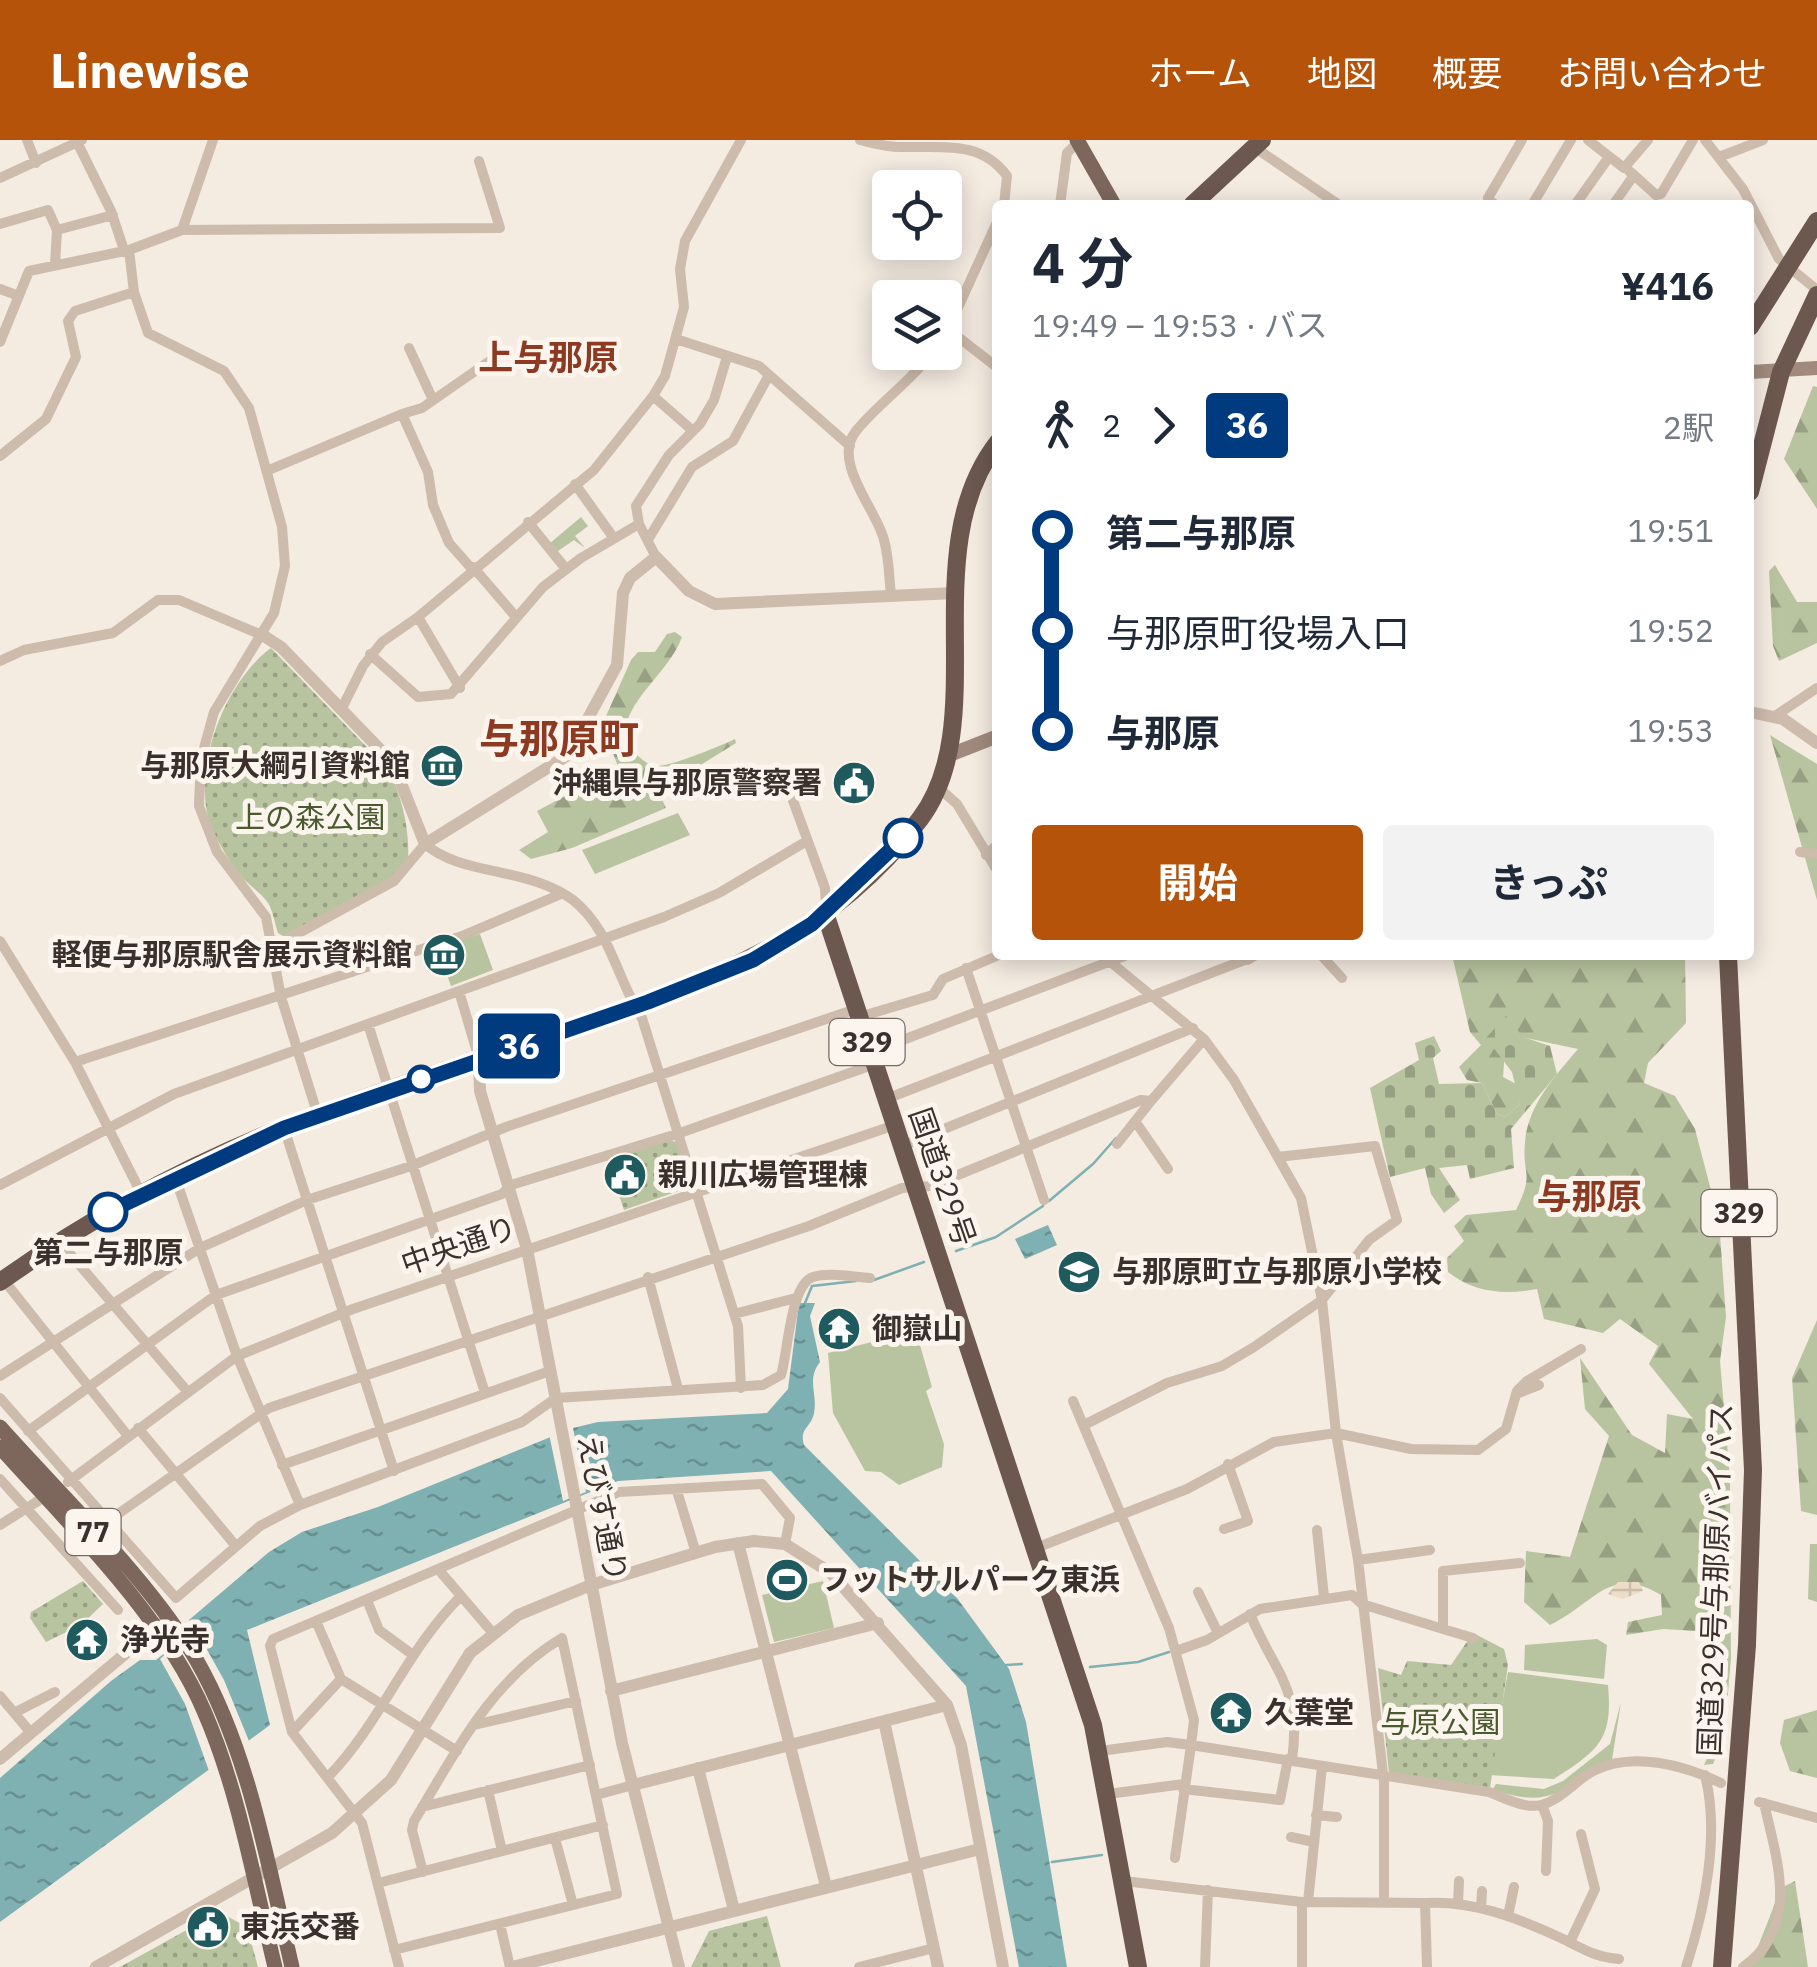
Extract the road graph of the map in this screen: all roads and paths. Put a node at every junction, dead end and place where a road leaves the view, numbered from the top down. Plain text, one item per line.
1 (28, 140) edge
2 (79, 140) edge
3 (213, 140) edge
4 (741, 140) edge
5 (860, 140) edge
6 (1522, 140) edge
7 (1571, 140) edge
8 (1648, 140) edge
9 (1693, 140) edge
10 (1705, 140) edge
11 (1763, 140) edge
12 (1078, 141) edge
13 (1595, 142) edge
14 (1258, 143) edge
15 (1609, 157) junction
16 (1719, 157) junction
17 (479, 162) dead end
18 (36, 163) junction
19 (1629, 171) junction
20 (0, 178) edge
21 (1005, 200) edge
22 (1061, 200) edge
23 (1111, 200) edge
24 (1197, 200) edge
25 (1333, 200) edge
26 (1490, 200) edge
27 (1535, 200) edge
28 (1579, 200) edge
29 (1615, 200) edge
30 (1747, 200) edge
31 (112, 216) junction
32 (1754, 216) edge
33 (1817, 221) edge
34 (0, 224) edge
35 (57, 230) junction
36 (182, 230) junction
37 (992, 233) edge
38 (126, 250) junction
39 (55, 265) junction
40 (1784, 266) junction
41 (0, 289) edge
42 (134, 292) junction
43 (1817, 292) edge
44 (19, 296) junction
45 (962, 299) edge
46 (1754, 320) edge
47 (676, 339) junction
48 (0, 342) edge
49 (962, 343) edge
50 (409, 348) dead end
51 (504, 351) dead end
52 (726, 358) junction
53 (992, 364) edge
54 (1817, 368) edge
55 (919, 370) edge
56 (1754, 372) edge
57 (1781, 372) junction
58 (769, 375) junction
59 (653, 396) junction
60 (434, 400) junction
61 (402, 414) junction
62 (692, 430) junction
63 (850, 446) junction
64 (992, 453) edge
65 (0, 456) edge
66 (269, 470) junction
67 (1754, 477) edge
68 (575, 484) junction
69 (528, 522) junction
70 (639, 524) junction
71 (613, 537) junction
72 (649, 538) junction
73 (656, 556) junction
74 (472, 568) junction
75 (566, 569) junction
76 (955, 593) junction
77 (891, 595) junction
78 (516, 616) junction
79 (418, 617) junction
80 (264, 636) junction
81 (370, 654) junction
82 (0, 661) edge
83 (460, 688) junction
84 (1817, 688) edge
85 (341, 710) junction
86 (1754, 713) edge
87 (1775, 716) junction
88 (992, 738) edge
89 (1817, 743) edge
90 (947, 756) junction
91 (788, 788) dead end
92 (939, 788) junction
93 (807, 841) junction
94 (424, 844) junction
95 (992, 850) edge
96 (1800, 852) dead end
97 (1817, 854) edge
98 (986, 855) junction
99 (992, 864) edge
100 (561, 894) junction
101 (826, 913) junction
102 (605, 939) junction
103 (0, 940) edge
104 (274, 947) junction
105 (992, 958) edge
106 (1102, 960) edge
107 (1109, 960) edge
108 (1243, 960) edge
109 (1326, 960) edge
110 (1728, 960) edge
111 (966, 968) junction
112 (1342, 978) dead end
113 (459, 991) junction
114 (1154, 996) junction
115 (281, 997) junction
116 (634, 1006) junction
117 (983, 1011) junction
118 (857, 1013) junction
119 (368, 1024) junction
120 (1193, 1028) junction
121 (1204, 1039) junction
122 (296, 1048) junction
123 (998, 1057) junction
124 (873, 1058) junction
125 (479, 1060) junction
126 (75, 1062) junction
127 (660, 1076) junction
128 (389, 1091) junction
129 (886, 1099) junction
130 (1151, 1101) junction
131 (1013, 1104) junction
132 (318, 1116) junction
133 (1135, 1121) junction
134 (895, 1125) junction
135 (108, 1128) junction
136 (284, 1128) junction
137 (494, 1132) junction
138 (677, 1134) junction
139 (1117, 1144) dead end
140 (902, 1146) junction
141 (1028, 1149) junction
142 (1278, 1156) junction
143 (412, 1166) junction
144 (1168, 1169) dead end
145 (175, 1176) junction
146 (0, 1184) edge
147 (510, 1185) junction
148 (916, 1187) junction
149 (696, 1191) junction
150 (142, 1193) junction
151 (307, 1200) junction
152 (1044, 1200) dead end
153 (428, 1219) junction
154 (59, 1241) junction
155 (200, 1248) junction
156 (527, 1249) junction
157 (717, 1255) junction
158 (325, 1256) junction
159 (448, 1277) junction
160 (648, 1278) junction
161 (870, 1278) dead end
162 (2, 1280) edge
163 (216, 1295) junction
164 (796, 1298) junction
165 (1322, 1300) junction
166 (110, 1303) junction
167 (344, 1314) junction
168 (539, 1314) junction
169 (734, 1314) junction
170 (467, 1338) junction
171 (53, 1341) junction
172 (148, 1347) junction
173 (1581, 1349) dead end
174 (237, 1356) junction
175 (550, 1371) junction
176 (0, 1376) edge
177 (364, 1376) junction
178 (1538, 1385) dead end
179 (90, 1388) junction
180 (741, 1388) junction
181 (678, 1389) junction
182 (186, 1391) junction
183 (485, 1393) junction
184 (1516, 1395) junction
185 (0, 1398) edge
186 (1074, 1401) dead end
187 (556, 1403) junction
188 (259, 1413) junction
189 (1084, 1425) junction
190 (0, 1427) edge
191 (381, 1430) junction
192 (28, 1431) junction
193 (133, 1432) junction
194 (1336, 1433) junction
195 (0, 1446) edge
196 (1228, 1464) junction
197 (282, 1465) junction
198 (174, 1471) junction
199 (394, 1471) junction
200 (0, 1479) edge
201 (72, 1479) junction
202 (677, 1491) junction
203 (50, 1493) junction
204 (576, 1502) junction
205 (300, 1505) junction
206 (26, 1508) junction
207 (1120, 1516) junction
208 (108, 1522) junction
209 (0, 1524) edge
210 (1224, 1529) dead end
211 (1317, 1530) dead end
212 (738, 1543) junction
213 (785, 1544) junction
214 (235, 1545) junction
215 (1036, 1548) junction
216 (1430, 1550) dead end
217 (696, 1553) junction
218 (1358, 1560) junction
219 (1520, 1563) dead end
220 (438, 1568) junction
221 (591, 1584) junction
222 (1198, 1592) dead end
223 (461, 1596) junction
224 (1324, 1597) junction
225 (366, 1600) junction
226 (1362, 1604) junction
227 (118, 1610) dead end
228 (1250, 1614) junction
229 (316, 1621) junction
230 (878, 1622) junction
231 (161, 1623) junction
232 (1443, 1628) junction
233 (492, 1632) junction
234 (1218, 1633) junction
235 (1473, 1638) dead end
236 (766, 1651) junction
237 (1176, 1651) junction
238 (413, 1655) junction
239 (341, 1678) junction
240 (611, 1691) junction
241 (55, 1692) dead end
242 (0, 1696) edge
243 (576, 1702) junction
244 (382, 1704) junction
245 (947, 1704) junction
246 (14, 1713) junction
247 (884, 1721) junction
248 (474, 1725) junction
249 (422, 1729) junction
250 (292, 1732) junction
251 (31, 1733) junction
252 (790, 1745) junction
253 (1191, 1745) junction
254 (1100, 1750) junction
255 (457, 1751) junction
256 (229, 1757) junction
257 (0, 1759) edge
258 (1290, 1760) junction
259 (590, 1765) junction
260 (1322, 1766) junction
261 (698, 1768) junction
262 (1704, 1775) junction
263 (329, 1776) junction
264 (1383, 1776) junction
265 (1721, 1783) dead end
266 (633, 1785) junction
267 (1183, 1787) junction
268 (488, 1790) junction
269 (1108, 1794) junction
270 (596, 1795) junction
271 (1542, 1805) junction
272 (422, 1807) junction
273 (358, 1814) junction
274 (1316, 1815) junction
275 (1336, 1817) dead end
276 (1817, 1818) edge
277 (603, 1826) junction
278 (1581, 1834) dead end
279 (1291, 1837) dead end
280 (555, 1838) junction
281 (1314, 1842) junction
282 (980, 1849) junction
283 (502, 1851) junction
284 (1176, 1858) dead end
285 (918, 1862) junction
286 (423, 1872) junction
287 (1546, 1872) dead end
288 (260, 1873) junction
289 (1124, 1881) junction
290 (1459, 1882) dead end
291 (378, 1884) junction
292 (826, 1886) junction
293 (1514, 1887) dead end
294 (1208, 1890) junction
295 (1482, 1891) dead end
296 (1305, 1902) junction
297 (1384, 1902) junction
298 (1424, 1902) junction
299 (1458, 1904) junction
300 (573, 1905) junction
301 (1482, 1908) junction
302 (734, 1910) junction
303 (1508, 1916) junction
304 (500, 1924) junction
305 (668, 1927) junction
306 (1570, 1942) junction
307 (934, 1948) junction
308 (394, 1950) junction
309 (1619, 1959) dead end
310 (96, 1967) edge
311 (275, 1967) edge
312 (292, 1967) edge
313 (399, 1967) edge
314 (511, 1967) edge
315 (679, 1967) edge
316 (859, 1967) edge
317 (938, 1967) edge
318 (1003, 1967) edge
319 (1138, 1967) edge
320 (1205, 1967) edge
321 (1302, 1967) edge
322 (1427, 1967) edge
323 (1686, 1967) edge
324 (1722, 1967) edge
325 (1743, 1967) edge

1 - 18 street
2 - 18 street
2 - 31 street
3 - 36 street
4 - 47 street
5 - 21 street
6 - 26 street
7 - 27 street
8 - 19 street
9 - 19 street
10 - 16 street
11 - 16 street
12 - 22 street
12 - 23 main road
13 - 15 street
14 - 24 highway
14 - 25 street
15 - 19 street
15 - 28 street
16 - 30 street
17 - 36 street
18 - 20 street
19 - 29 street
31 - 35 street
31 - 38 street
32 - 40 street
33 - 40 highway
34 - 35 street
35 - 39 street
36 - 38 street
37 - 45 street
38 - 39 street
38 - 42 street
39 - 44 street
40 - 43 street
40 - 46 highway
41 - 44 street
42 - 65 street
42 - 66 street
43 - 57 highway
44 - 48 street
47 - 52 street
47 - 59 street
49 - 53 street
50 - 60 street
51 - 60 street
52 - 58 street
52 - 62 street
54 - 57 main road
55 - 63 street
56 - 57 main road
57 - 67 highway
58 - 63 street
58 - 72 street
59 - 62 street
59 - 68 street
60 - 61 street
61 - 66 street
61 - 74 street
62 - 70 street
63 - 77 street
64 - 76 highway
66 - 80 street
68 - 69 street
68 - 71 street
69 - 74 street
69 - 75 street
70 - 71 street
70 - 72 street
71 - 75 street
72 - 73 street
73 - 77 street
73 - 94 street
74 - 78 street
74 - 79 street
75 - 78 street
76 - 77 street
76 - 90 highway
78 - 83 street
79 - 81 street
79 - 83 street
80 - 82 street
80 - 85 street
80 - 104 street
81 - 83 street
81 - 85 street
84 - 87 street
85 - 94 street
86 - 87 street
87 - 89 street
88 - 90 main road
90 - 92 highway
91 - 93 street
92 - 98 street
92 - 101 highway
93 - 101 street
93 - 102 street
94 - 100 street
94 - 104 street
95 - 98 street
96 - 97 street
98 - 99 street
100 - 102 street
100 - 115 street
101 - 116 highway
101 - 118 highway, 国道329号 / 329
102 - 113 street
102 - 116 street
103 - 126 street
104 - 115 street
105 - 111 street
106 - 117 street
107 - 114 street
108 - 114 street
109 - 112 street
110 - 324 highway, 国道329号与那原バイパス / 329
111 - 117 street
111 - 118 street
113 - 119 street
113 - 125 street
114 - 120 street
114 - 123 street
115 - 122 street
115 - 126 street
116 - 125 highway
116 - 127 street
117 - 123 street
117 - 124 street
118 - 124 highway, 国道329号 / 329
118 - 127 street
119 - 122 street
119 - 128 street
120 - 121 street
120 - 131 street
121 - 130 street
121 - 142 street
122 - 132 street
122 - 135 street
123 - 129 street
123 - 131 street
124 - 129 highway, 国道329号 / 329
124 - 138 street
125 - 128 highway
125 - 137 street, えびす通り
126 - 135 street
127 - 137 street
127 - 138 street
128 - 132 highway
128 - 143 street
129 - 134 highway, 国道329号 / 329
130 - 133 street
130 - 141 street
131 - 140 street
131 - 141 street
132 - 136 highway
133 - 139 street
133 - 144 street
134 - 140 highway, 国道329号 / 329
134 - 149 street, 中央通り
135 - 146 street
135 - 150 street
136 - 145 highway
136 - 151 street
137 - 143 street
137 - 147 street, えびす通り
138 - 147 street
138 - 149 street
140 - 148 highway, 国道329号 / 329
141 - 148 street
141 - 152 street
142 - 165 street
142 - 165 street
143 - 151 street
143 - 153 street
145 - 150 highway
145 - 155 street
147 - 153 street
147 - 156 street, えびす通り
148 - 157 street
148 - 215 highway, 国道329号 / 329
149 - 156 street, 中央通り
149 - 157 street
150 - 154 highway
151 - 155 street
151 - 158 street
153 - 158 street
153 - 159 street
154 - 162 highway
154 - 166 street
155 - 163 street
155 - 166 street
156 - 159 street, 中央通り
156 - 168 street, えびす通り
157 - 160 street
157 - 169 street
158 - 163 street
158 - 167 street
159 - 167 street, 中央通り
159 - 170 street
160 - 168 street
160 - 181 street
161 - 164 street
162 - 171 street
163 - 172 street
163 - 174 street
164 - 169 street
164 - 180 street
165 - 189 street
165 - 194 street
166 - 171 street
166 - 172 street
167 - 174 street, 中央通り
167 - 177 street
168 - 170 street
168 - 175 street, えびす通り
169 - 180 street
170 - 177 street
170 - 183 street
171 - 176 street
171 - 179 street
172 - 179 street
172 - 182 street
173 - 184 street
174 - 182 street, 中央通り
174 - 188 street
175 - 183 street
175 - 187 street, えびす通り
177 - 188 street
177 - 191 street
178 - 184 street
179 - 192 street
179 - 193 street
180 - 181 street
181 - 187 street
182 - 193 street, 中央通り
183 - 191 street
184 - 194 street
185 - 192 street
186 - 189 street
187 - 199 street
187 - 204 street, えびす通り
188 - 197 street
188 - 198 street
189 - 207 street
190 - 203 main road, 77
191 - 197 street
191 - 199 street
192 - 201 street
193 - 198 street
193 - 201 street, 中央通り
194 - 196 street
194 - 218 street
195 - 203 main road, 77
196 - 207 street
196 - 210 street
197 - 205 street
198 - 208 street
198 - 214 street
199 - 205 street
200 - 206 street
201 - 203 street, 中央通り
201 - 208 street
202 - 204 street
202 - 213 street
202 - 217 street
203 - 206 street, 中央通り
203 - 231 main road, 77
204 - 220 street
204 - 221 street, えびす通り
205 - 214 street
206 - 209 street, 中央通り
206 - 227 street
207 - 215 street
207 - 237 street
208 - 214 street
211 - 224 street
212 - 213 street
212 - 217 street
212 - 236 street
213 - 230 street
215 - 254 highway, 国道329号 / 329
216 - 218 street
217 - 221 street
218 - 226 street
219 - 232 street
220 - 223 street
220 - 225 street
221 - 233 street
221 - 240 street, えびす通り
222 - 234 street
223 - 233 street
223 - 238 street
224 - 226 street
224 - 228 street
225 - 229 street
225 - 238 street
226 - 232 street
226 - 264 street
228 - 234 street
228 - 258 street
229 - 239 street
229 - 250 street
230 - 236 street
230 - 245 street
231 - 251 street
231 - 256 main road, 77
231 - 256 main road, 77
232 - 235 street
233 - 249 street
234 - 237 street
236 - 240 street
236 - 252 street
237 - 253 street
238 - 244 street
239 - 244 street
239 - 250 street
240 - 266 street, えびす通り
241 - 246 street
242 - 246 street
243 - 248 street
243 - 248 street
243 - 259 street
244 - 249 street
244 - 263 street
245 - 247 street
245 - 282 street
246 - 251 street
247 - 252 street
247 - 285 street
248 - 255 street
249 - 255 street
249 - 273 street
250 - 263 street
251 - 257 street
252 - 261 street
252 - 292 street
253 - 254 street
253 - 258 street
253 - 267 street
254 - 269 highway, 国道329号 / 329
255 - 272 street
256 - 288 main road, 77
258 - 260 street
258 - 267 street
259 - 268 street
259 - 270 street
260 - 264 street
260 - 274 street
261 - 266 street
261 - 302 street
262 - 265 street
262 - 271 street
262 - 323 street
263 - 273 street
264 - 271 street
264 - 297 street
266 - 270 street
266 - 305 street, えびす通り
267 - 269 street
267 - 284 street
268 - 272 street
268 - 283 street
269 - 289 highway, 国道329号 / 329
270 - 277 street
271 - 287 street
272 - 286 street
273 - 288 street
273 - 291 street
274 - 275 street
274 - 281 street
276 - 325 street
277 - 280 street
277 - 300 street
278 - 306 street
279 - 281 street
280 - 283 street
280 - 300 street
281 - 296 street
282 - 285 street
282 - 318 street
283 - 286 street
285 - 292 street
285 - 307 street
286 - 291 street
288 - 310 street
288 - 311 main road, 77
288 - 312 main road, 77
289 - 294 street
289 - 319 highway, 国道329号 / 329
290 - 299 street
291 - 308 street
292 - 302 street
293 - 303 street
294 - 296 street
294 - 320 street
295 - 301 street
296 - 297 street
296 - 321 street
297 - 298 street
298 - 299 street
298 - 322 street
299 - 301 street
300 - 304 street
301 - 303 street
302 - 305 street
303 - 306 street
304 - 308 street
304 - 314 street
305 - 314 street
305 - 315 street, えびす通り
306 - 309 street
307 - 316 street
307 - 317 street
308 - 313 street

